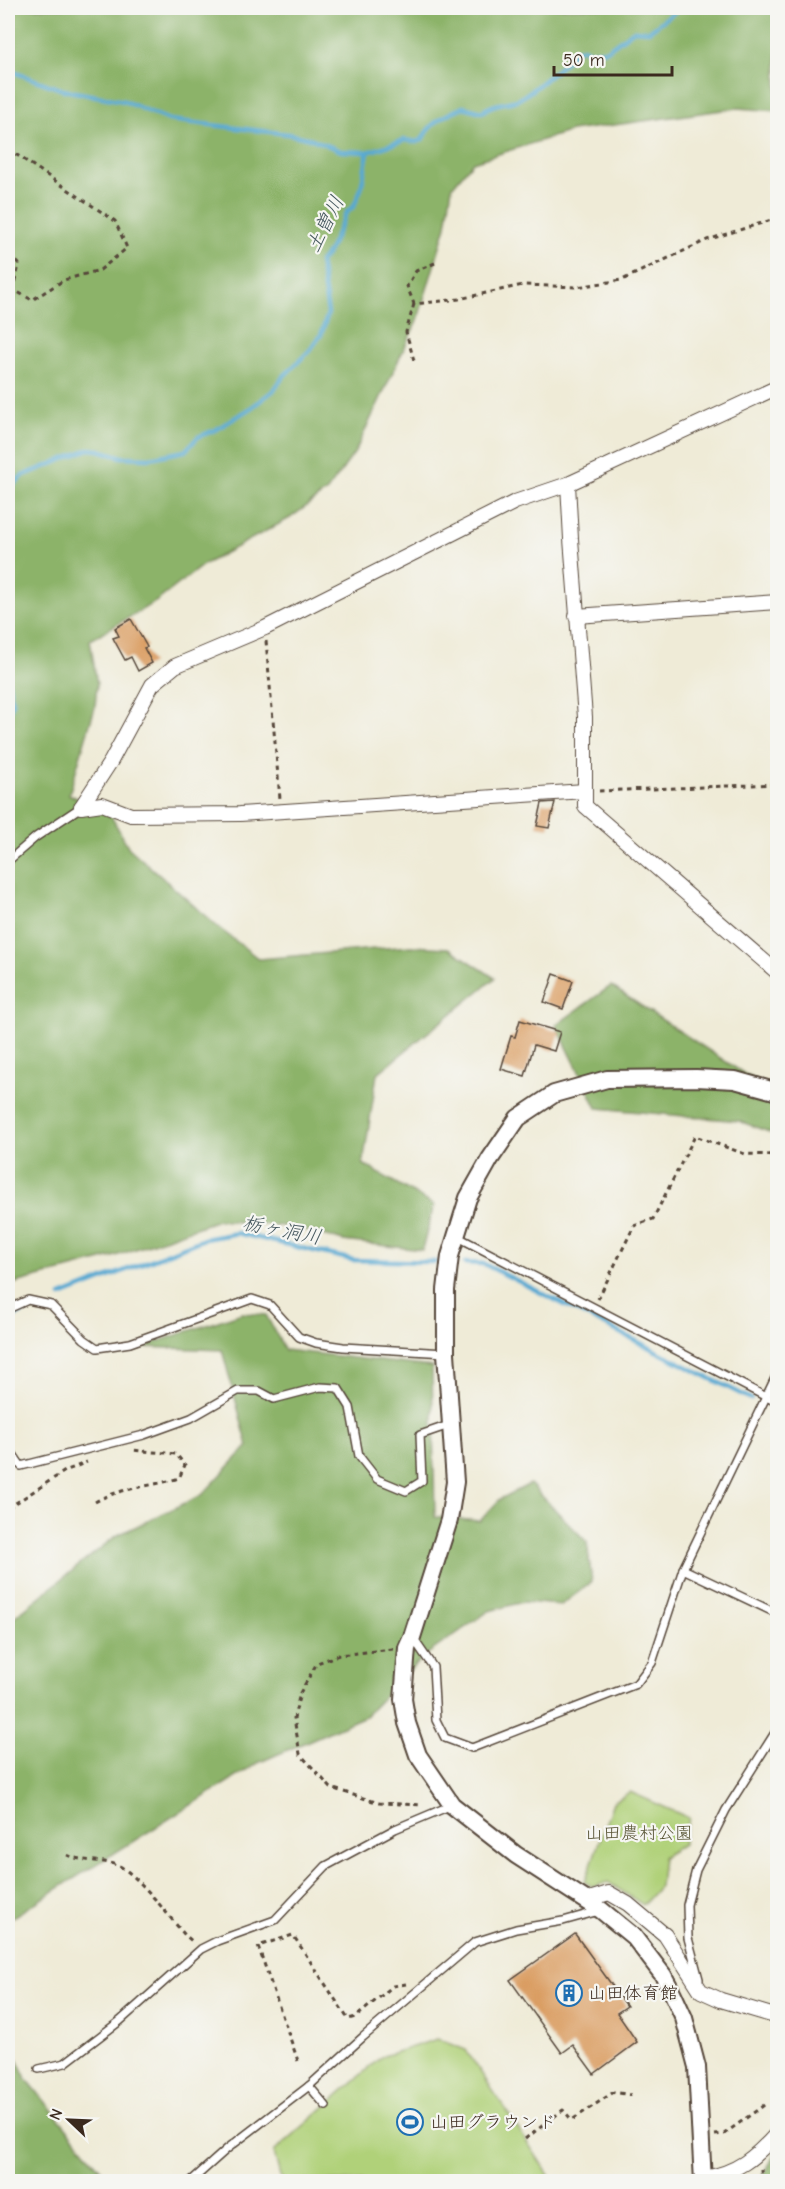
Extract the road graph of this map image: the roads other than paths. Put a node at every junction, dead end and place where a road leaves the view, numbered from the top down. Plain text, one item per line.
1 (777, 387) edge
2 (568, 484) junction
3 (777, 602) edge
4 (576, 616) junction
5 (585, 791) junction
6 (81, 807) junction
7 (8, 861) edge
8 (777, 973) edge
9 (777, 1092) edge
10 (455, 1235) junction
11 (8, 1309) edge
12 (446, 1353) junction
13 (777, 1372) edge
14 (765, 1397) junction
15 (777, 1403) edge
16 (452, 1424) junction
17 (8, 1447) edge
18 (682, 1569) junction
19 (777, 1614) edge
20 (410, 1642) junction
21 (777, 1728) edge
22 (452, 1806) junction
23 (586, 1900) junction
24 (601, 1910) junction
25 (701, 1991) junction
26 (777, 2017) edge
27 (39, 2069) dead end
28 (309, 2086) junction
29 (326, 2106) dead end
30 (777, 2132) edge
31 (703, 2180) edge
32 (190, 2181) edge

1 - 2 street
2 - 4 street
2 - 6 street
3 - 4 street
4 - 5 street
5 - 6 street
5 - 8 street
6 - 7 lane
9 - 10 street
10 - 12 street
10 - 14 lane
11 - 12 lane
12 - 16 street
13 - 14 lane
14 - 15 lane
14 - 18 lane
16 - 17 lane
16 - 20 street
18 - 19 lane
18 - 20 lane
20 - 22 street
21 - 25 lane
22 - 23 street
22 - 27 lane
23 - 24 street
23 - 25 street
24 - 28 lane
24 - 31 street
25 - 26 street
28 - 29 lane
28 - 32 lane
30 - 31 street

